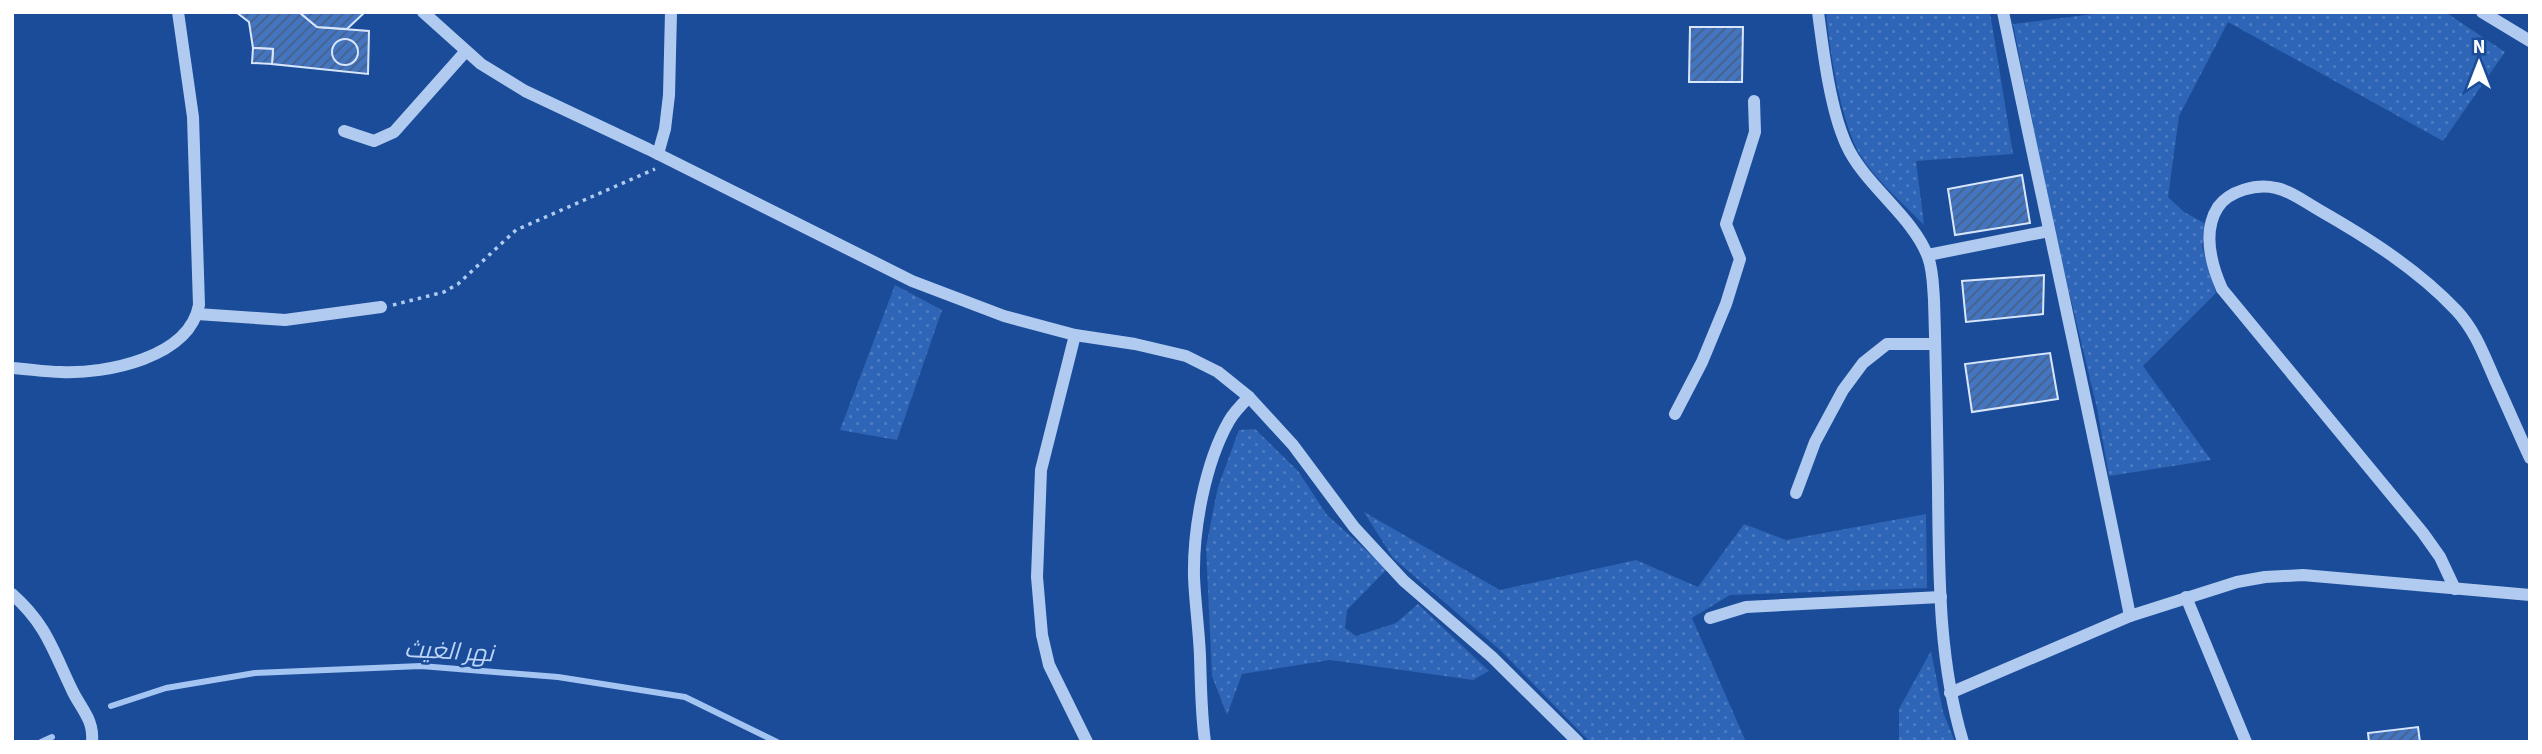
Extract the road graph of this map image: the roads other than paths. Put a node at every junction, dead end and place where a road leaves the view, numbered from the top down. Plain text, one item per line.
1 (178, 12) edge
2 (422, 12) edge
3 (671, 12) edge
4 (1818, 12) edge
5 (2003, 12) edge
6 (2482, 12) edge
7 (2530, 41) edge
8 (466, 51) junction
9 (1754, 101) dead end
10 (344, 131) dead end
11 (658, 154) junction
12 (2049, 231) junction
13 (1928, 255) junction
14 (381, 307) road end
15 (197, 314) junction
16 (1074, 335) junction
17 (1935, 344) junction
18 (12, 368) edge
19 (1249, 397) junction
20 (1675, 414) dead end
21 (2530, 458) edge
22 (1796, 493) dead end
23 (2455, 589) junction
24 (12, 594) edge
25 (2530, 596) edge
26 (1941, 597) junction
27 (2186, 597) junction
28 (2130, 616) junction
29 (1710, 618) dead end
30 (1950, 693) junction
31 (92, 742) edge
32 (1087, 742) edge
33 (1205, 742) edge
34 (1578, 742) edge
35 (1963, 742) edge
36 (2246, 742) edge

1 - 15 street
2 - 8 street
3 - 11 street
4 - 13 street
5 - 12 street
6 - 7 street
8 - 10 street
8 - 11 street
9 - 20 street
11 - 16 street
12 - 13 street
12 - 28 street
13 - 17 street
14 - 15 street
15 - 18 street
16 - 19 street
16 - 32 street
17 - 22 street
17 - 26 street
19 - 33 street
19 - 34 street
21 - 23 street
23 - 25 street
23 - 27 street
24 - 31 street
26 - 29 street
26 - 30 street
27 - 28 street
27 - 36 street
28 - 30 street
30 - 35 street

